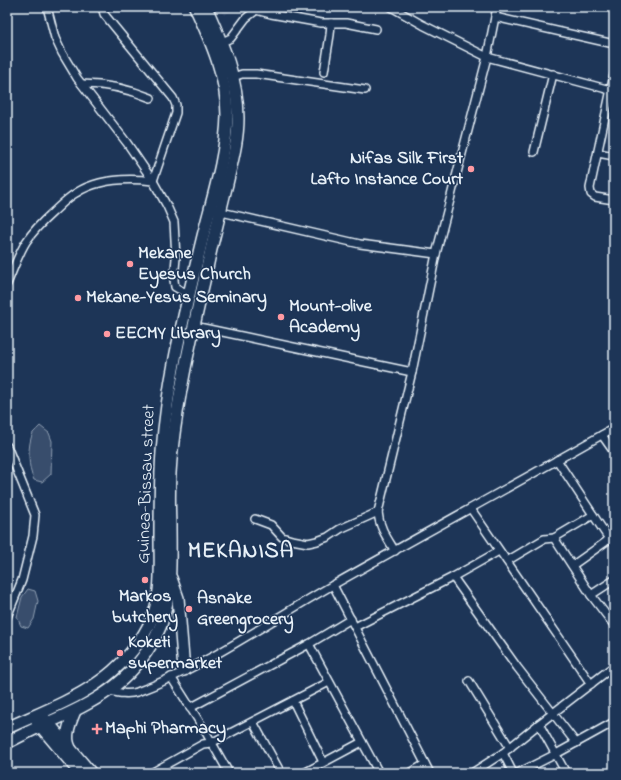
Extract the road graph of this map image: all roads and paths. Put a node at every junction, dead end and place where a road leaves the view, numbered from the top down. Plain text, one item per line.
1 (47, 7) edge
2 (102, 7) edge
3 (195, 7) edge
4 (206, 7) edge
5 (391, 7) edge
6 (497, 7) edge
7 (258, 9) edge
8 (495, 17) junction
9 (331, 23) junction
10 (376, 29) dead end
11 (222, 42) junction
12 (614, 44) edge
13 (487, 57) junction
14 (324, 72) dead end
15 (553, 74) junction
16 (614, 75) edge
17 (233, 77) junction
18 (82, 84) junction
19 (365, 90) dead end
20 (612, 90) edge
21 (151, 98) dead end
22 (534, 152) dead end
23 (598, 153) junction
24 (614, 156) edge
25 (153, 181) junction
26 (614, 200) edge
27 (215, 210) junction
28 (436, 254) junction
29 (7, 284) edge
30 (190, 293) junction
31 (194, 326) junction
32 (412, 372) junction
33 (614, 428) edge
34 (602, 435) junction
35 (7, 446) edge
36 (614, 452) edge
37 (557, 460) junction
38 (470, 509) junction
39 (378, 512) junction
40 (592, 516) junction
41 (255, 519) dead end
42 (554, 538) junction
43 (612, 538) edge
44 (395, 551) junction
45 (499, 551) junction
46 (507, 561) junction
47 (573, 565) junction
48 (170, 575) junction
49 (453, 577) junction
50 (614, 580) edge
51 (333, 585) junction
52 (591, 595) junction
53 (7, 617) edge
54 (351, 619) junction
55 (614, 625) edge
56 (355, 627) junction
57 (310, 644) junction
58 (7, 647) edge
59 (614, 666) edge
60 (7, 667) edge
61 (184, 670) junction
62 (171, 677) junction
63 (469, 681) dead end
64 (329, 682) junction
65 (591, 684) junction
66 (110, 691) junction
67 (293, 701) junction
68 (190, 708) junction
69 (75, 711) junction
70 (553, 713) junction
71 (36, 715) junction
72 (253, 722) junction
73 (614, 722) edge
74 (539, 724) junction
75 (45, 725) junction
76 (7, 728) edge
77 (25, 734) junction
78 (362, 742) junction
79 (7, 743) edge
80 (212, 743) junction
81 (576, 743) junction
82 (57, 746) junction
83 (510, 748) junction
84 (71, 751) junction
85 (503, 753) junction
86 (556, 754) junction
87 (323, 762) junction
88 (425, 764) junction
89 (80, 773) edge
90 (91, 773) edge
91 (151, 773) edge
92 (229, 773) edge
93 (281, 773) edge
94 (304, 773) edge
95 (379, 773) edge
96 (410, 773) edge
97 (430, 773) edge
98 (472, 773) edge
99 (513, 773) edge
100 (518, 773) edge
101 (566, 773) edge

1 - 18 street
2 - 25 street
3 - 27 main road, Guinea-Bissau street
4 - 11 main road
5 - 13 street
6 - 8 street
7 - 9 street
7 - 11 street
8 - 12 street
8 - 13 street
9 - 10 street
9 - 14 street
11 - 17 main road
13 - 15 street
13 - 28 street
15 - 20 street
15 - 22 street
16 - 20 street
17 - 19 street
17 - 27 main road
18 - 21 street
18 - 25 street
20 - 23 street
23 - 24 street
23 - 26 street
25 - 29 street
25 - 30 street
27 - 28 street
27 - 30 main road, Guinea-Bissau street
27 - 31 main road
28 - 32 street
30 - 71 main road, Guinea-Bissau street
31 - 32 street
31 - 48 main road
32 - 39 street
33 - 34 street
34 - 36 street
34 - 37 street
35 - 53 street
37 - 38 street
37 - 40 street
38 - 44 street
38 - 45 street
39 - 41 street
39 - 44 street
40 - 42 street
40 - 43 street
42 - 46 street
42 - 47 street
43 - 47 street
44 - 51 street
45 - 46 street
45 - 49 street
46 - 65 street
47 - 52 street
48 - 61 main road
48 - 66 main road
49 - 56 street
49 - 70 street
50 - 52 street
51 - 54 street
51 - 61 street
52 - 55 street
54 - 56 street
54 - 57 street
56 - 88 street
57 - 64 street
57 - 68 street
58 - 60 street
59 - 65 street
61 - 62 street
62 - 66 street
62 - 68 street
63 - 83 street
64 - 67 street
64 - 78 street
65 - 70 street
66 - 69 main road
67 - 72 street
67 - 87 street
68 - 80 street
69 - 75 main road
69 - 84 main road
70 - 74 street
70 - 81 street
71 - 75 main road
71 - 76 main road, Guinea-Bissau street
72 - 80 street
72 - 93 street
73 - 81 street
74 - 83 street
74 - 86 street
75 - 77 main road
75 - 82 main road
75 - 84 main road
77 - 79 main road
77 - 82 main road
78 - 87 street
78 - 95 street
80 - 91 street
80 - 92 street
81 - 86 street
82 - 89 main road
83 - 85 street
84 - 90 main road
85 - 98 street
85 - 99 street
86 - 100 street
86 - 101 street
87 - 94 street
88 - 96 street
88 - 97 street

